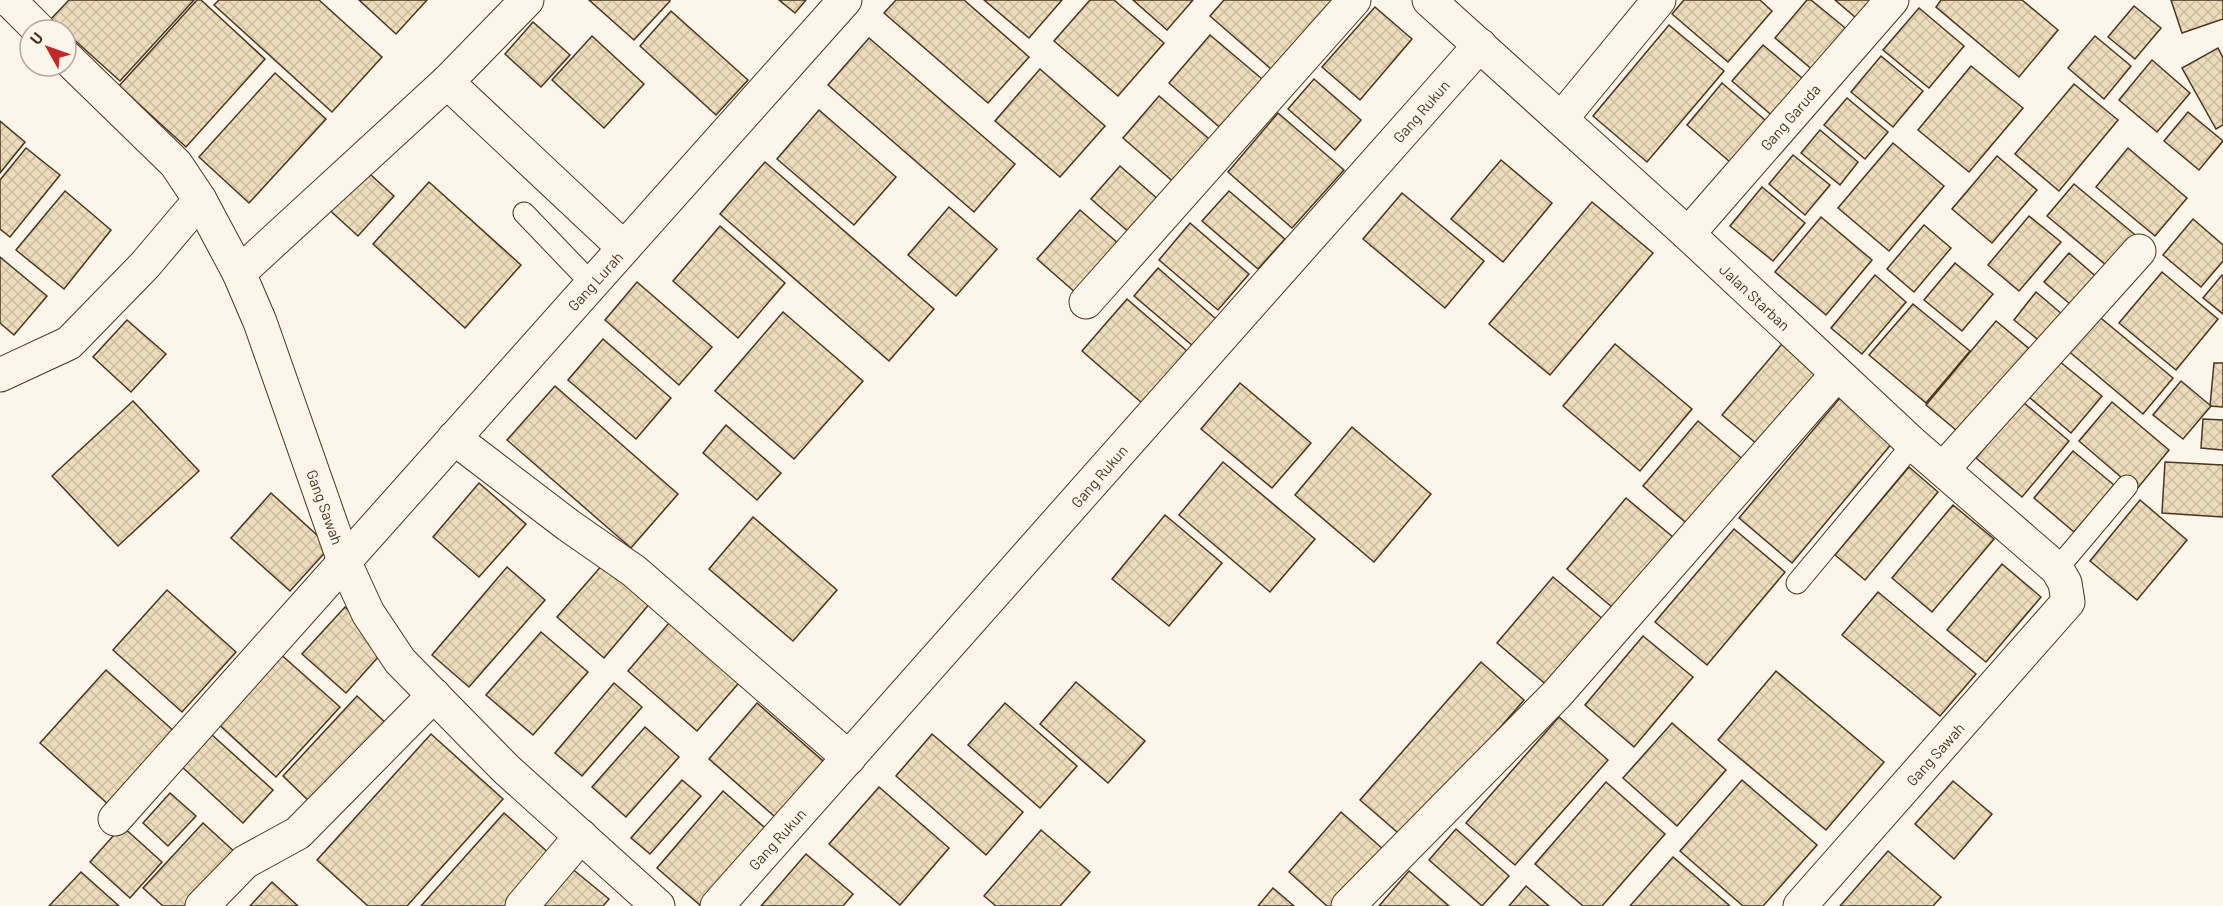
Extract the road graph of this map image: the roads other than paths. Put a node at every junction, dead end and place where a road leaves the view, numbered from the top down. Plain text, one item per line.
1 (527, 0) edge
2 (844, 0) edge
3 (1354, 0) edge
4 (1429, 0) edge
5 (1659, 0) edge
6 (1892, 0) edge
7 (1480, 45) junction
8 (78, 69) edge
9 (447, 82) junction
10 (1561, 118) junction
11 (200, 200) junction
12 (524, 213) dead end
13 (1688, 234) junction
14 (624, 248) junction
15 (2139, 251) dead end
16 (239, 273) junction
17 (592, 284) junction
18 (1086, 302) dead end
19 (1837, 374) junction
20 (0, 375) edge
21 (454, 438) junction
22 (1913, 444) junction
23 (1943, 470) junction
24 (2127, 486) dead end
25 (344, 561) junction
26 (2057, 569) junction
27 (1797, 583) dead end
28 (2068, 602) joint
29 (434, 695) junction
30 (849, 758) junction
31 (115, 819) dead end
32 (581, 836) junction
33 (202, 906) edge
34 (522, 906) edge
35 (657, 906) edge
36 (717, 906) edge
37 (1348, 906) edge
38 (1800, 906) edge

1 - 9 street
2 - 14 street, Gang Lurah
3 - 18 street
4 - 7 street, Jalan Starban
5 - 10 street
6 - 13 street, Gang Garuda
7 - 10 street, Jalan Starban
7 - 30 street, Gang Rukun
8 - 11 street, Gang Sawah
9 - 14 street
9 - 16 street
10 - 13 street, Jalan Starban
11 - 16 street, Gang Sawah
11 - 20 street
12 - 17 lane
13 - 19 street, Jalan Starban
14 - 17 street, Gang Lurah
15 - 23 street
16 - 25 street, Gang Sawah
17 - 21 street, Gang Lurah
19 - 22 street, Jalan Starban
19 - 37 street
21 - 25 street, Gang Lurah
21 - 30 street
22 - 23 street, Jalan Starban
22 - 27 lane
23 - 26 street, Jalan Starban
24 - 26 lane
25 - 29 street, Gang Sawah
25 - 31 street, Gang Lurah
26 - 28 street, Jalan Starban
28 - 38 street, Gang Sawah
29 - 32 street, Gang Sawah
29 - 33 street
30 - 36 street, Gang Rukun
32 - 34 street
32 - 35 street, Gang Sawah

